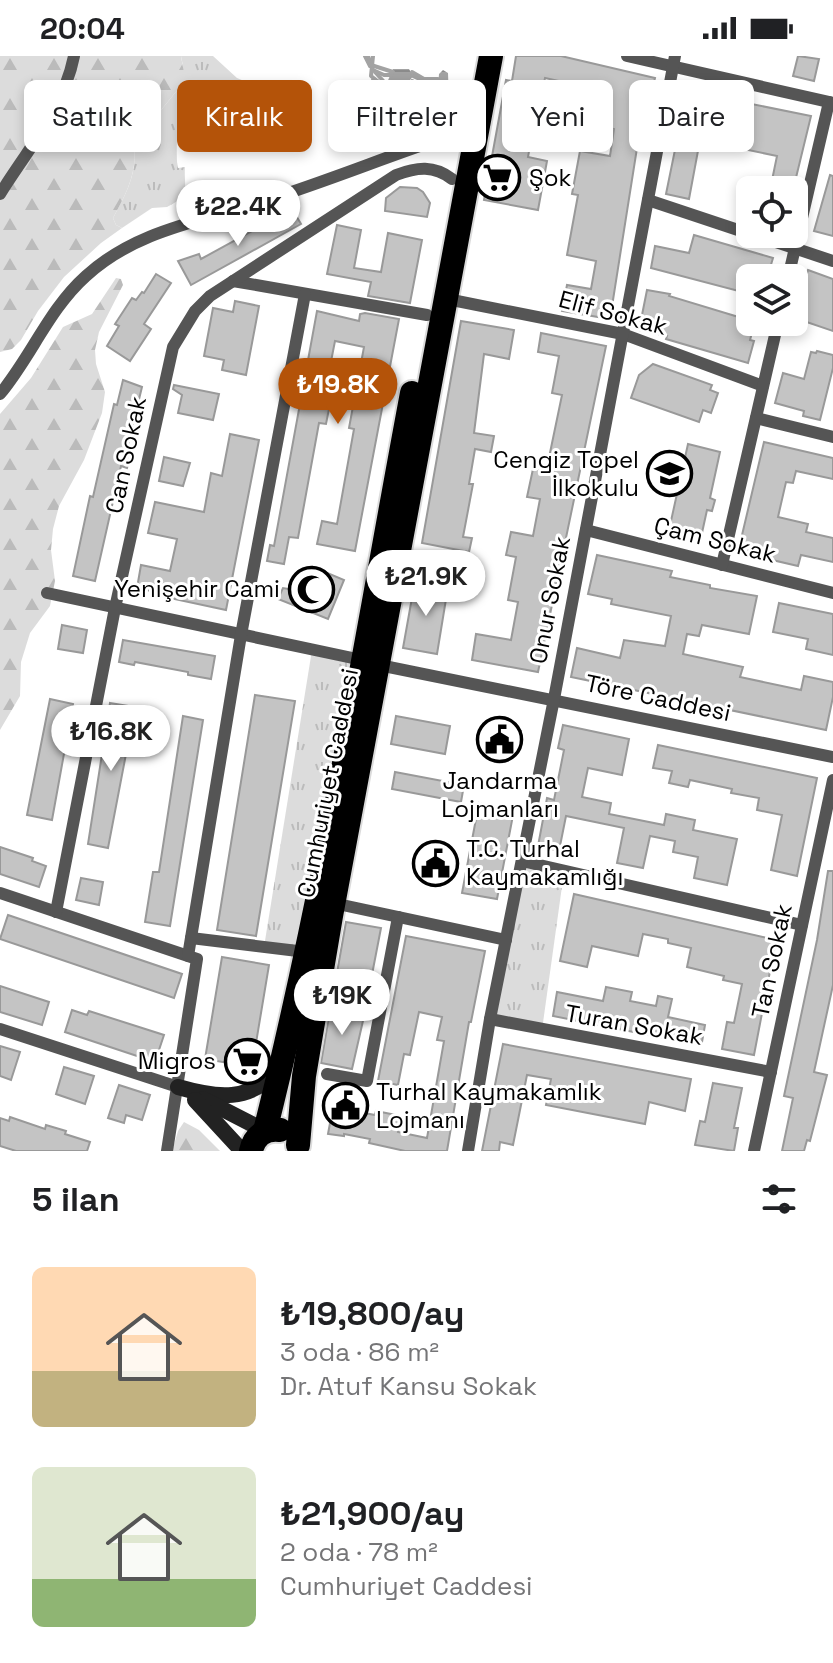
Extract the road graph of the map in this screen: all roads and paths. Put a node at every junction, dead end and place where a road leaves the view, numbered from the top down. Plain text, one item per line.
1 (74, 56) edge
2 (475, 56) edge
3 (491, 56) edge
4 (627, 56) edge
5 (674, 61) edge
6 (473, 80) edge
7 (484, 80) edge
8 (831, 103) edge
9 (398, 152) edge
10 (415, 152) edge
11 (465, 152) edge
12 (418, 169) junction
13 (460, 179) junction
14 (0, 194) edge
15 (808, 196) edge
16 (648, 200) junction
17 (736, 229) edge
18 (795, 248) joint
19 (833, 261) edge
20 (791, 264) edge
21 (233, 281) junction
22 (305, 294) junction
23 (447, 299) junction
24 (427, 315) junction
25 (623, 334) junction
26 (775, 336) edge
27 (763, 386) junction
28 (0, 394) edge
29 (756, 418) junction
30 (833, 437) edge
31 (586, 530) junction
32 (722, 565) junction
33 (47, 593) dead end
34 (833, 593) edge
35 (115, 608) junction
36 (241, 635) junction
37 (371, 662) junction
38 (554, 699) junction
39 (833, 757) edge
40 (833, 780) edge
41 (522, 861) junction
42 (0, 893) edge
43 (333, 903) junction
44 (56, 912) junction
45 (398, 917) junction
46 (802, 925) junction
47 (191, 938) junction
48 (506, 940) junction
49 (306, 952) junction
50 (193, 958) junction
51 (490, 1019) junction
52 (0, 1029) edge
53 (282, 1064) junction
54 (771, 1072) junction
55 (327, 1074) dead end
56 (178, 1087) junction
57 (265, 1131) junction
58 (298, 1148) edge
59 (167, 1151) edge
60 (242, 1151) edge
61 (251, 1151) edge
62 (468, 1151) edge
63 (754, 1151) edge

1 - 14 street
2 - 6 highway, Cumhuriyet Caddesi
3 - 7 highway, Cumhuriyet Caddesi
4 - 5 street
5 - 8 street
5 - 16 street, Onur Sokak
8 - 15 street
9 - 28 street
10 - 12 street
11 - 13 highway, Cumhuriyet Caddesi
12 - 13 street
12 - 21 street, Can Sokak
13 - 23 highway, Cumhuriyet Caddesi
13 - 24 highway, Cumhuriyet Caddesi
16 - 17 street
16 - 25 street, Onur Sokak
18 - 19 street
18 - 20 street
21 - 22 street
21 - 35 street, Can Sokak
22 - 24 street
22 - 36 street
23 - 25 street, Elif Sokak
23 - 37 highway, Cumhuriyet Caddesi
24 - 37 highway, Cumhuriyet Caddesi
25 - 27 street, Elif Sokak
25 - 31 street, Onur Sokak
26 - 27 street
27 - 29 street
29 - 30 street
29 - 32 street
31 - 32 street, Çam Sokak
31 - 38 street, Onur Sokak
32 - 34 street, Çam Sokak
33 - 35 street, Töre Caddesi
35 - 36 street, Töre Caddesi
35 - 44 street, Can Sokak
36 - 37 street, Töre Caddesi
36 - 47 street
37 - 38 street, Töre Caddesi
37 - 43 highway, Cumhuriyet Caddesi
37 - 49 highway, Cumhuriyet Caddesi
38 - 39 street, Töre Caddesi
38 - 41 street, Onur Sokak
40 - 46 street, Tan Sokak
41 - 46 street
41 - 48 street, Onur Sokak
42 - 44 street
43 - 45 street
43 - 58 highway, Cumhuriyet Caddesi
44 - 50 street
45 - 48 street
45 - 55 street
46 - 54 street, Tan Sokak
47 - 49 street
47 - 50 street
48 - 51 street, Onur Sokak
49 - 53 highway, Cumhuriyet Caddesi
50 - 56 street
51 - 54 street, Turan Sokak
51 - 62 street, Onur Sokak
52 - 56 street
53 - 56 street
53 - 57 highway, Cumhuriyet Caddesi
54 - 63 street, Tan Sokak
56 - 57 street
56 - 59 street
56 - 60 street
57 - 58 highway, Cumhuriyet Caddesi
57 - 61 highway, Cumhuriyet Caddesi

